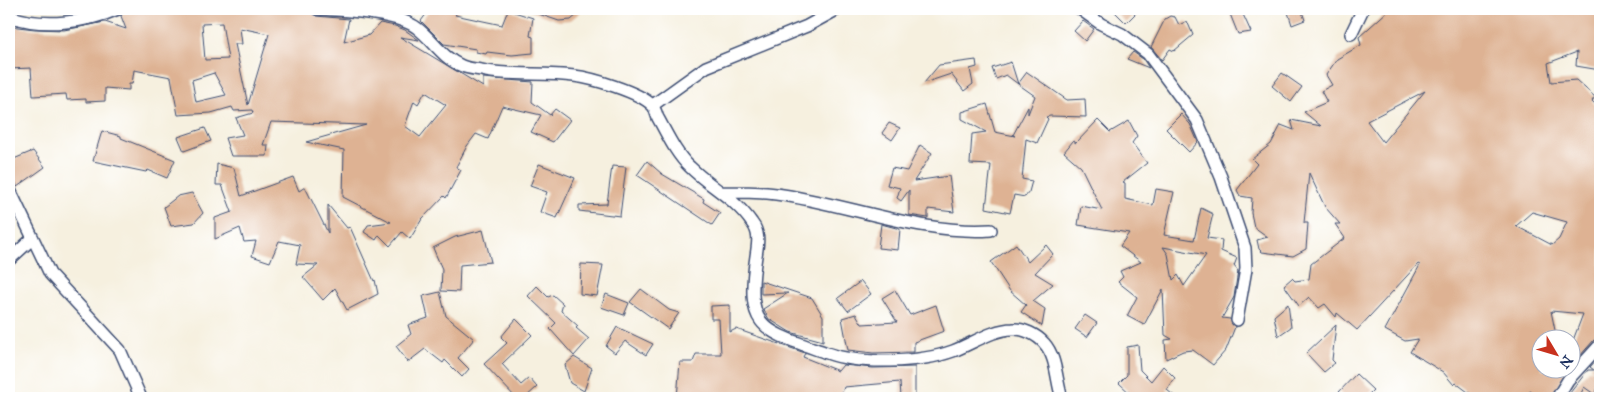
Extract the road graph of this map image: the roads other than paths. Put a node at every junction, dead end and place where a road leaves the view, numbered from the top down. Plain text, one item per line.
1 (118, 9) edge
2 (317, 9) edge
3 (838, 9) edge
4 (1080, 9) edge
5 (1363, 9) edge
6 (9, 16) edge
7 (1351, 34) dead end
8 (653, 105) junction
9 (9, 188) edge
10 (722, 192) junction
11 (991, 230) dead end
12 (33, 238) junction
13 (9, 260) edge
14 (1238, 320) dead end
15 (1600, 345) edge
16 (141, 398) edge
17 (1062, 398) edge
18 (1557, 398) edge

1 - 6 street
2 - 8 street
3 - 8 street
4 - 14 street
5 - 7 street
8 - 10 street
9 - 12 street
10 - 11 street
10 - 17 street
12 - 13 street
12 - 16 street
15 - 18 street

